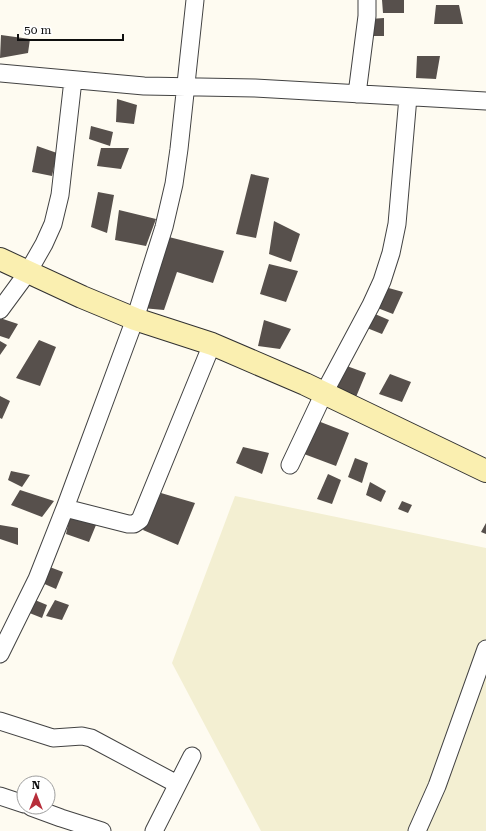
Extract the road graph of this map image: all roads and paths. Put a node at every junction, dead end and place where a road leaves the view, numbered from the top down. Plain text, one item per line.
1 (195, 0) edge
2 (367, 0) edge
3 (0, 73) edge
4 (73, 80) junction
5 (186, 87) junction
6 (357, 94) junction
7 (408, 97) junction
8 (486, 101) edge
9 (0, 259) edge
10 (28, 272) junction
11 (0, 310) edge
12 (135, 319) junction
13 (212, 344) junction
14 (324, 393) junction
15 (290, 465) dead end
16 (486, 471) edge
17 (65, 508) junction
18 (486, 649) edge
19 (0, 654) edge
20 (0, 721) edge
21 (192, 756) dead end
22 (177, 784) junction
23 (0, 796) edge
24 (16, 801) edge
25 (53, 815) edge
26 (102, 831) edge
27 (154, 831) edge
28 (417, 831) edge

1 - 5 street
2 - 6 street
3 - 4 street
4 - 5 street
4 - 10 street
5 - 6 street
5 - 12 street
6 - 7 street
7 - 8 street
7 - 14 street
9 - 10 street
10 - 11 street
10 - 12 street
12 - 13 street
12 - 17 street
13 - 14 street
13 - 17 street
14 - 15 street
14 - 16 street
17 - 19 street
18 - 28 street
20 - 22 street
21 - 22 street
22 - 27 street
23 - 24 street
25 - 26 street

